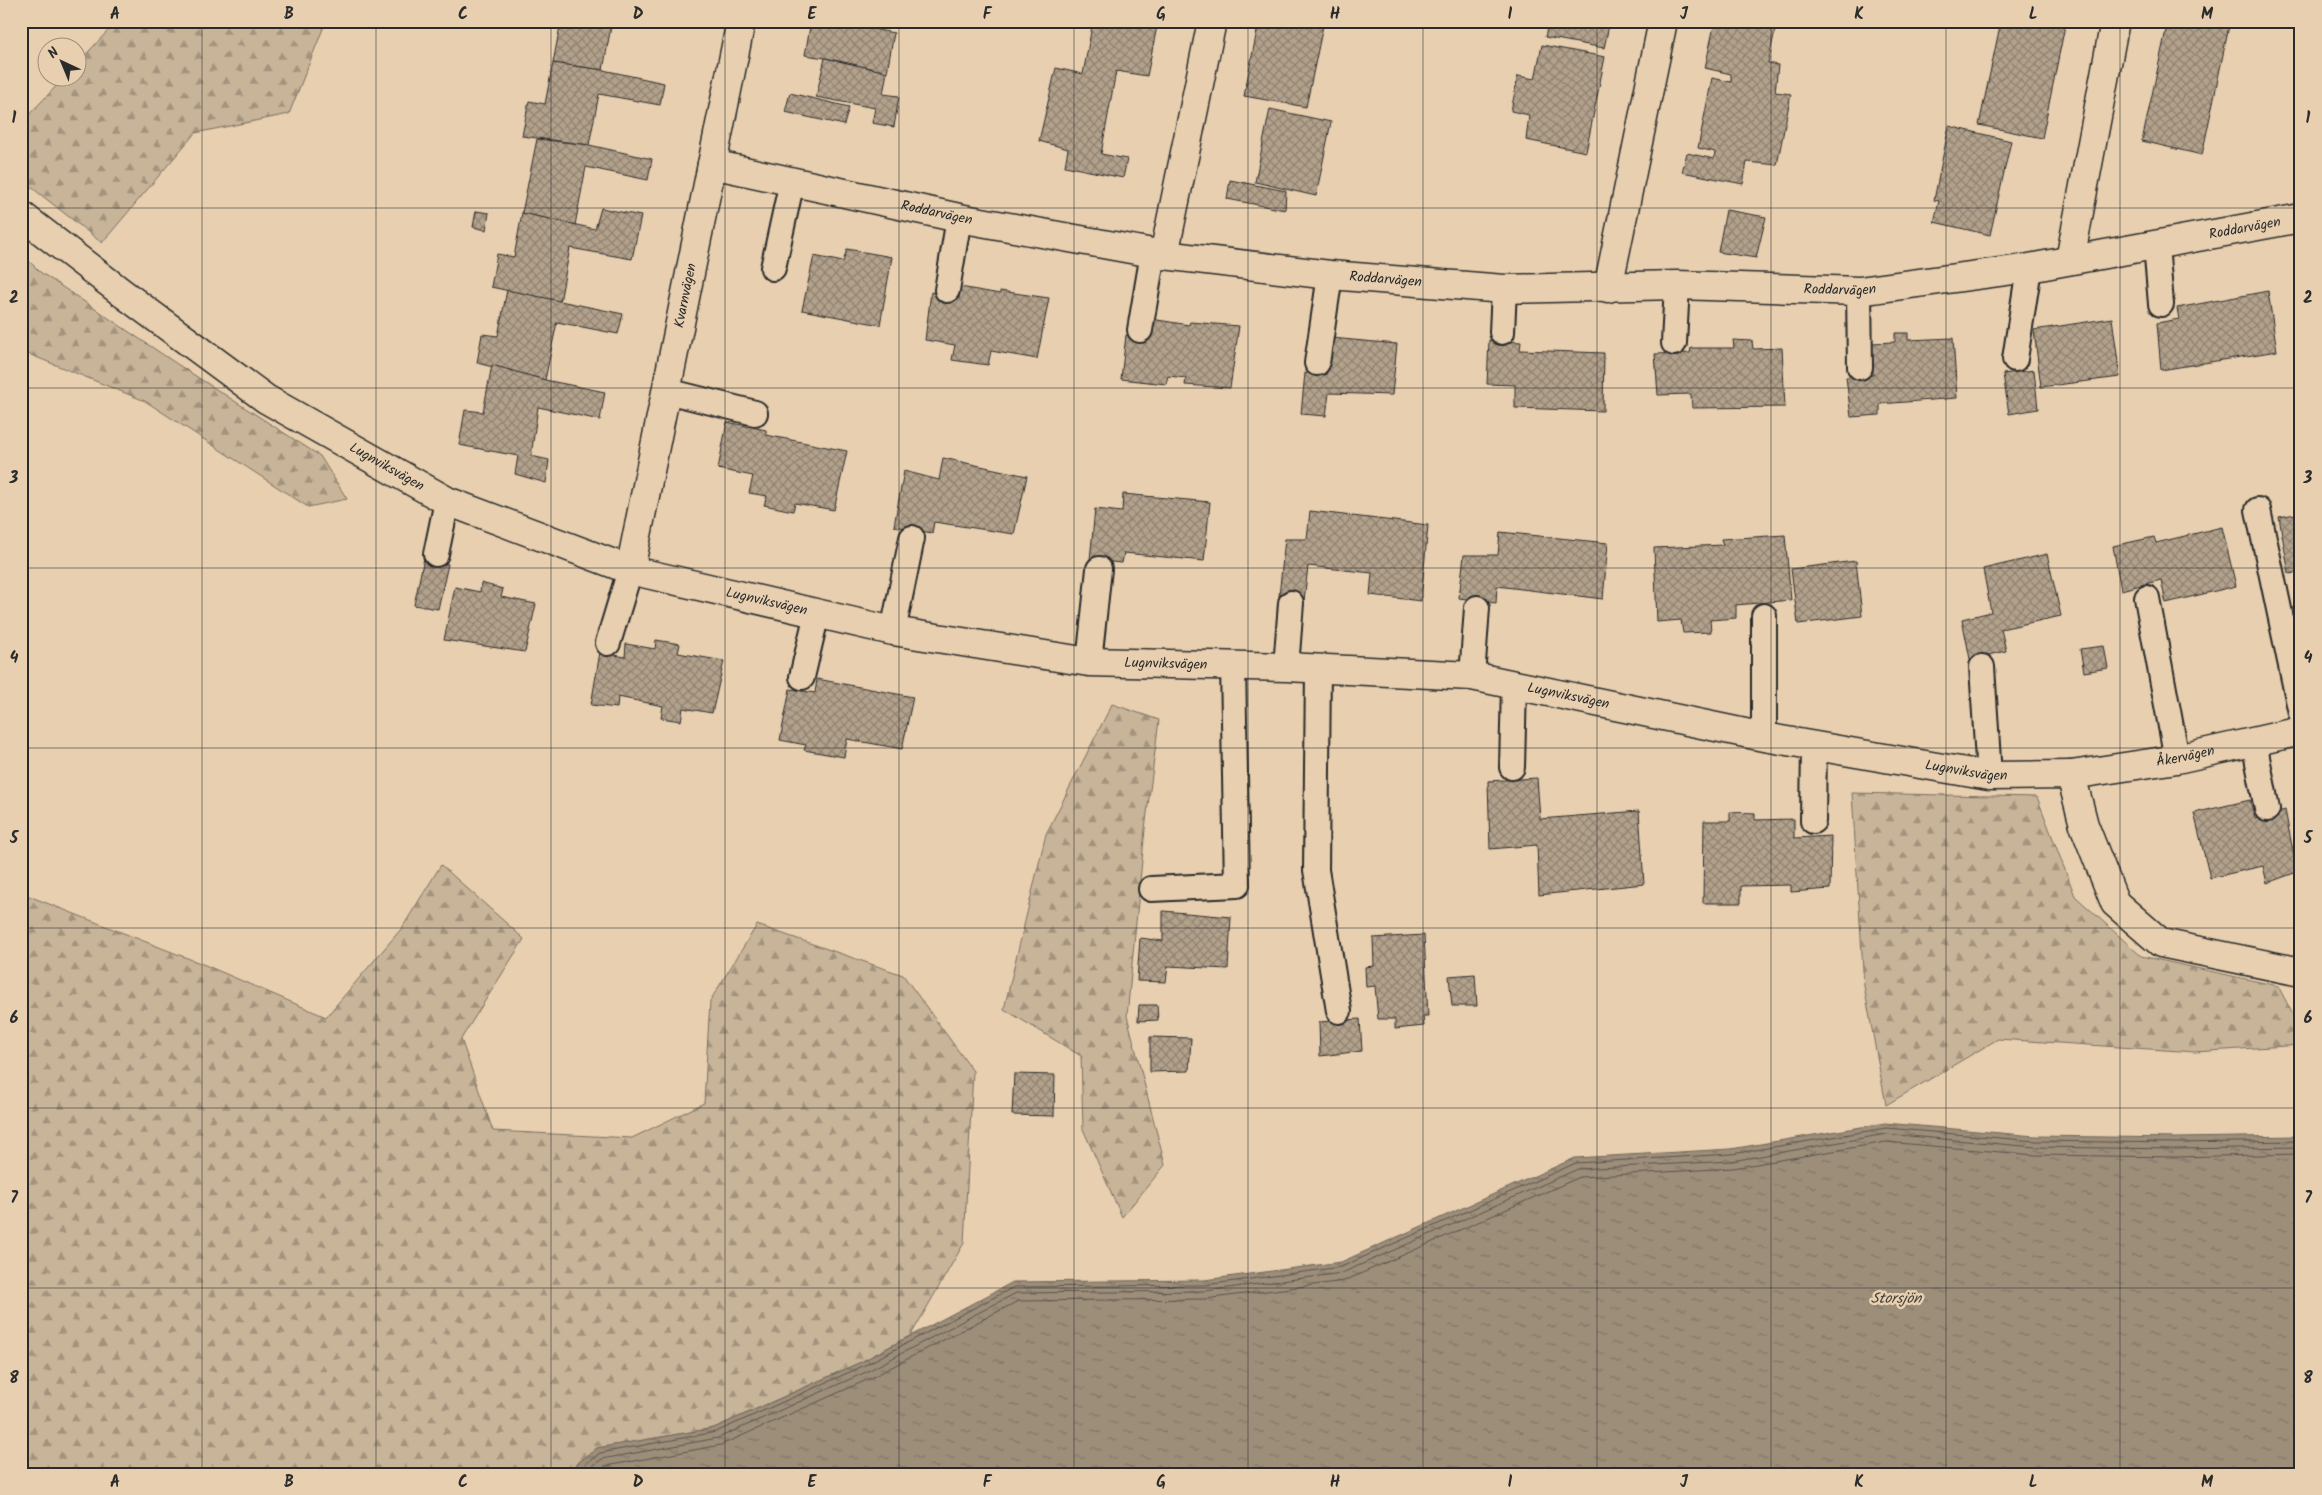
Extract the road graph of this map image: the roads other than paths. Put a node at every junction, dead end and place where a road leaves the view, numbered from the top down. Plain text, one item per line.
1 (741, 21) edge
2 (1212, 21) edge
3 (1663, 21) edge
4 (2116, 21) edge
5 (712, 164) junction
6 (792, 182) junction
7 (21, 215) edge
8 (960, 218) junction
9 (2301, 218) edge
10 (2156, 245) junction
11 (1158, 254) junction
12 (2070, 260) junction
13 (774, 268) dead end
14 (2029, 268) junction
15 (1330, 275) junction
16 (1677, 285) junction
17 (1608, 288) junction
18 (1504, 289) junction
19 (947, 290) dead end
20 (1859, 291) junction
21 (2161, 304) dead end
22 (1140, 330) dead end
23 (1502, 332) dead end
24 (1674, 342) dead end
25 (2015, 359) dead end
26 (1317, 363) dead end
27 (1860, 367) dead end
28 (666, 391) junction
29 (755, 413) dead end
30 (447, 501) junction
31 (2258, 510) dead end
32 (912, 538) dead end
33 (436, 554) dead end
34 (1099, 569) dead end
35 (630, 570) junction
36 (2147, 598) dead end
37 (1291, 603) dead end
38 (1477, 608) dead end
39 (817, 613) junction
40 (1764, 616) dead end
41 (893, 631) junction
42 (608, 643) dead end
43 (1088, 662) junction
44 (1233, 665) junction
45 (1286, 666) junction
46 (1982, 667) dead end
47 (1318, 668) junction
48 (1472, 676) junction
49 (802, 677) dead end
50 (1514, 685) junction
51 (2301, 714) edge
52 (2301, 731) edge
53 (1764, 736) junction
54 (2254, 742) junction
55 (1814, 745) junction
56 (2177, 758) junction
57 (1512, 767) dead end
58 (1989, 776) junction
59 (2070, 776) junction
60 (2267, 809) dead end
61 (1813, 821) dead end
62 (1151, 889) dead end
63 (2301, 972) edge
64 (1338, 1011) dead end

1 - 5 street, Kvarnvägen
2 - 11 street
3 - 17 street
4 - 12 street
5 - 6 street, Roddarvägen
5 - 28 street, Kvarnvägen
6 - 8 street, Roddarvägen
6 - 13 lane
7 - 30 street, Lugnviksvägen
8 - 11 street, Roddarvägen
8 - 19 lane
9 - 10 street, Roddarvägen
10 - 12 street, Roddarvägen
10 - 21 lane
11 - 15 street, Roddarvägen
11 - 22 lane
12 - 14 street, Roddarvägen
14 - 20 street, Roddarvägen
14 - 25 lane
15 - 18 street, Roddarvägen
15 - 26 lane
16 - 17 street, Roddarvägen
16 - 20 street, Roddarvägen
16 - 24 lane
17 - 18 street, Roddarvägen
18 - 23 lane
20 - 27 lane
28 - 29 lane
28 - 35 street, Kvarnvägen
30 - 33 lane
30 - 35 street, Lugnviksvägen
31 - 51 lane
32 - 41 lane
34 - 43 lane
35 - 39 street, Lugnviksvägen
35 - 42 lane
36 - 56 lane
37 - 45 lane
38 - 48 lane
39 - 41 street, Lugnviksvägen
39 - 49 lane
40 - 53 lane
41 - 43 street, Lugnviksvägen
43 - 44 street, Lugnviksvägen
44 - 45 street, Lugnviksvägen
44 - 62 lane
45 - 47 street, Lugnviksvägen
46 - 58 lane
47 - 48 street, Lugnviksvägen
47 - 64 lane
48 - 50 street, Lugnviksvägen
50 - 53 street, Lugnviksvägen
50 - 57 lane
52 - 54 street, Åkervägen
53 - 55 street, Lugnviksvägen
54 - 56 street, Åkervägen
54 - 60 lane
55 - 58 street, Lugnviksvägen
55 - 61 lane
56 - 59 street, Åkervägen
58 - 59 street, Lugnviksvägen
59 - 63 street

